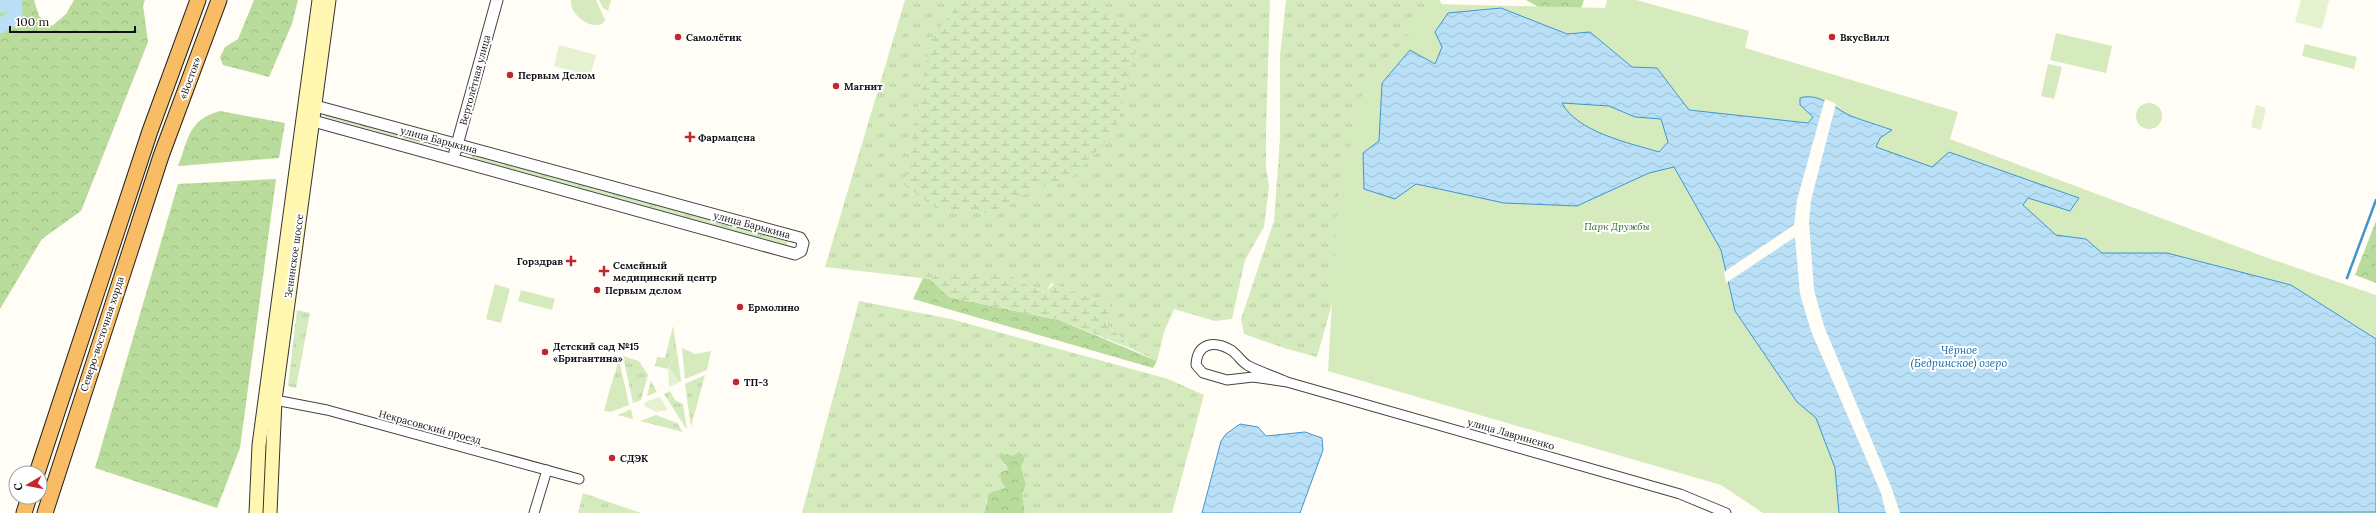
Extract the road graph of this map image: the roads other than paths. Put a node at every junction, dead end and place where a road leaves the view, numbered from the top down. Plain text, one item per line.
1 (198, 0) edge
2 (219, 0) edge
3 (318, 0) edge
4 (329, 0) edge
5 (497, 0) edge
6 (310, 104) junction
7 (308, 119) junction
8 (150, 131) joint
9 (457, 145) junction
10 (161, 156) joint
11 (453, 160) junction
12 (1287, 382) junction
13 (275, 400) junction
14 (40, 465) edge
15 (547, 470) junction
16 (579, 479) dead end
17 (45, 513) edge
18 (256, 513) edge
19 (270, 513) edge
20 (534, 513) edge
21 (1726, 513) edge

1 - 8 highway, «Восток»
2 - 10 highway, «Восток»
3 - 6 main road
4 - 6 main road, Зенинское шоссе
5 - 9 street, Вертолётная улица
6 - 7 main road, Зенинское шоссе
6 - 9 street, улица Барыкина
7 - 11 street, улица Барыкина
7 - 13 main road, Зенинское шоссе
7 - 18 main road, Зенинское шоссе
8 - 14 highway, Северо-восточная хорда
9 - 11 street, Вертолётная улица
9 - 11 street, улица Барыкина
10 - 17 highway, Северо-восточная хорда
12 - 12 street
12 - 21 street, улица Лавриненко
13 - 15 street, Некрасовский проезд
13 - 19 main road, Зенинское шоссе
15 - 16 street, Некрасовский проезд
15 - 20 street

